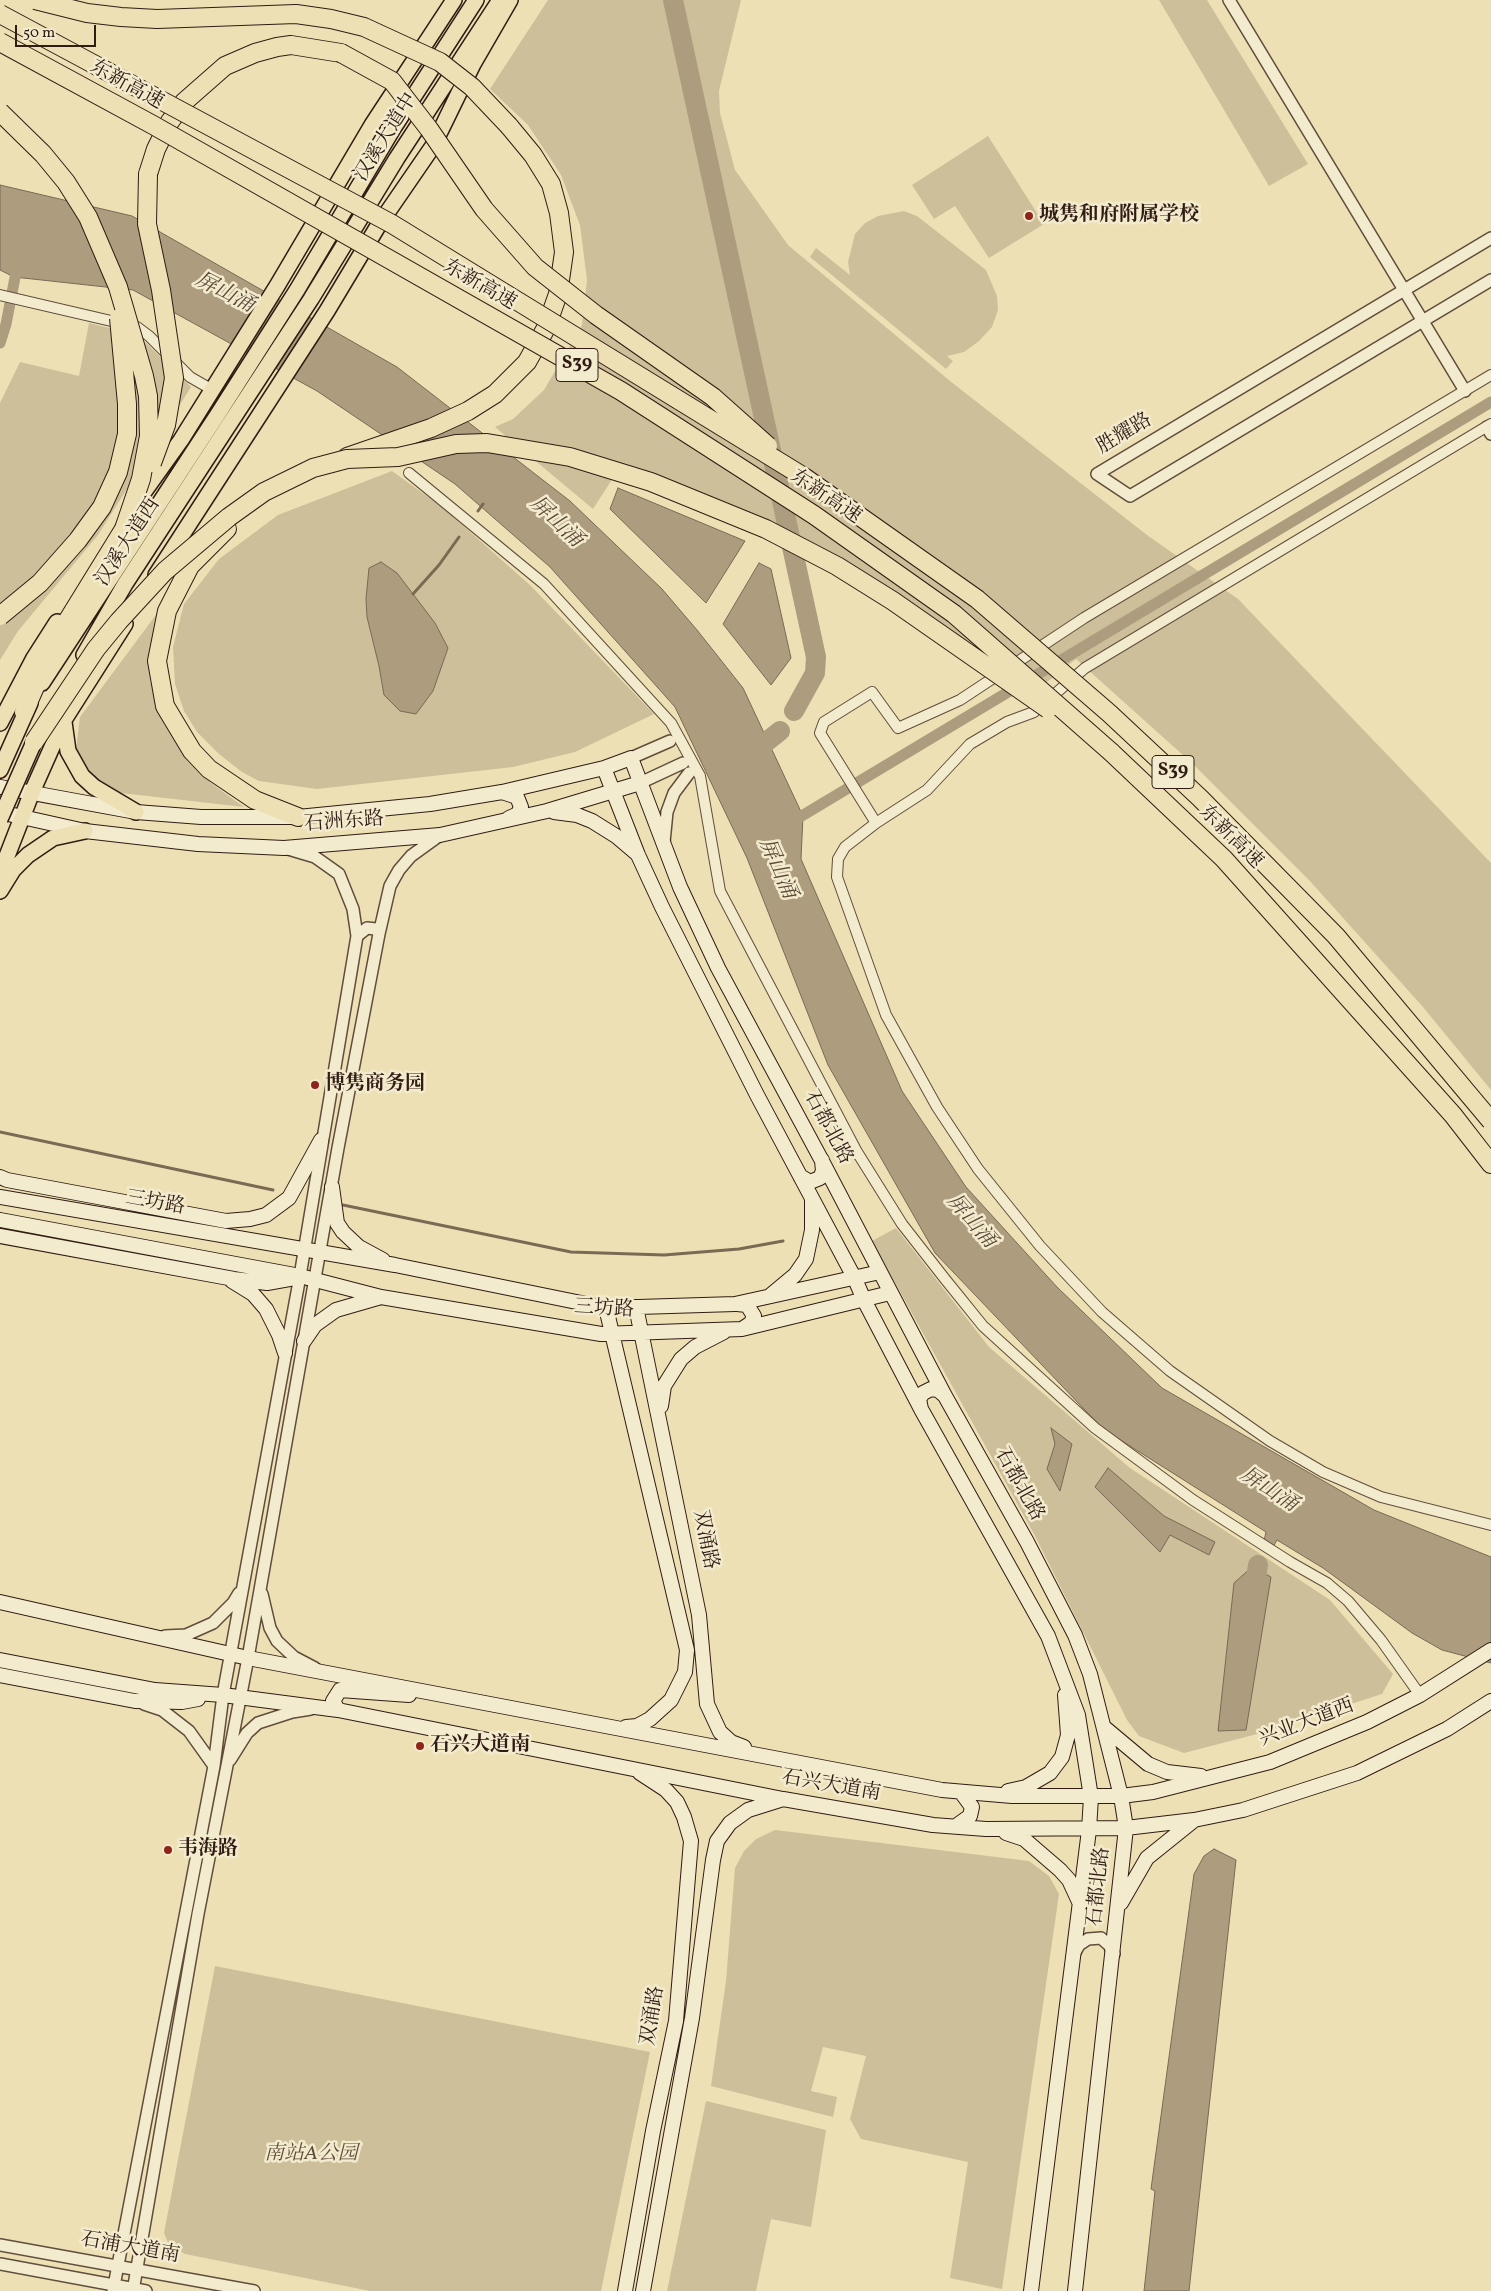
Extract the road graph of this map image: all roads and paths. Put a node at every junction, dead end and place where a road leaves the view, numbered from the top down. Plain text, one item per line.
1 (35, 0) edge
2 (454, 0) edge
3 (459, 0) edge
4 (476, 0) edge
5 (500, 0) edge
6 (510, 0) edge
7 (1229, 0) edge
8 (0, 14) edge
9 (436, 29) junction
10 (0, 42) edge
11 (450, 110) junction
12 (0, 112) edge
13 (394, 127) junction
14 (1491, 238) edge
15 (1491, 280) edge
16 (277, 286) junction
17 (118, 287) junction
18 (297, 290) joint
19 (1404, 290) junction
20 (0, 295) edge
21 (311, 299) junction
22 (1422, 321) junction
23 (1491, 375) edge
24 (211, 389) junction
25 (1464, 391) junction
26 (1490, 428) edge
27 (313, 468) junction
28 (410, 473) dead end
29 (804, 477) junction
30 (124, 529) junction
31 (0, 616) edge
32 (10, 711) edge
33 (64, 720) junction
34 (0, 723) edge
35 (34, 742) junction
36 (670, 742) dead end
37 (1111, 752) junction
38 (631, 758) junction
39 (683, 763) dead end
40 (604, 768) junction
41 (0, 770) edge
42 (689, 773) dead end
43 (640, 783) junction
44 (0, 787) edge
45 (32, 792) junction
46 (502, 792) junction
47 (613, 792) junction
48 (547, 811) junction
49 (0, 812) edge
50 (136, 812) junction
51 (22, 816) junction
52 (298, 817) junction
53 (0, 819) edge
54 (506, 820) junction
55 (876, 823) junction
56 (86, 830) junction
57 (440, 835) junction
58 (132, 836) junction
59 (664, 844) junction
60 (284, 848) junction
61 (638, 855) junction
62 (0, 874) edge
63 (680, 887) junction
64 (0, 891) edge
65 (658, 898) junction
66 (379, 934) junction
67 (356, 936) junction
68 (1491, 1121) edge
69 (321, 1145) junction
70 (338, 1148) junction
71 (822, 1160) junction
72 (1491, 1164) edge
73 (800, 1176) junction
74 (2, 1179) edge
75 (332, 1188) junction
76 (812, 1195) junction
77 (0, 1197) edge
78 (0, 1220) edge
79 (0, 1236) edge
80 (303, 1251) junction
81 (320, 1253) junction
82 (395, 1265) junction
83 (880, 1272) junction
84 (300, 1276) junction
85 (223, 1277) junction
86 (855, 1279) junction
87 (316, 1280) junction
88 (890, 1293) junction
89 (381, 1297) junction
90 (768, 1297) junction
91 (864, 1300) junction
92 (735, 1304) junction
93 (636, 1307) junction
94 (606, 1308) junction
95 (737, 1330) junction
96 (642, 1332) junction
97 (614, 1335) junction
98 (304, 1341) junction
99 (285, 1353) junction
100 (945, 1396) junction
101 (921, 1409) junction
102 (660, 1420) junction
103 (1491, 1525) edge
104 (244, 1582) junction
105 (260, 1584) junction
106 (0, 1602) edge
107 (154, 1636) junction
108 (1491, 1650) edge
109 (231, 1653) junction
110 (248, 1658) junction
111 (0, 1660) edge
112 (1062, 1669) junction
113 (326, 1673) junction
114 (1090, 1674) junction
115 (0, 1675) edge
116 (223, 1695) junction
117 (442, 1695) junction
118 (1420, 1695) junction
119 (239, 1697) junction
120 (135, 1701) junction
121 (1491, 1701) edge
122 (322, 1708) junction
123 (338, 1710) junction
124 (620, 1728) junction
125 (1104, 1728) junction
126 (762, 1756) junction
127 (220, 1768) junction
128 (633, 1768) junction
129 (1211, 1778) junction
130 (961, 1792) junction
131 (994, 1795) junction
132 (1121, 1796) junction
133 (1091, 1797) junction
134 (784, 1799) junction
135 (1194, 1820) junction
136 (956, 1826) junction
137 (1126, 1828) junction
138 (986, 1829) junction
139 (1089, 1830) junction
140 (1081, 1907) junction
141 (1118, 1908) junction
142 (1074, 1954) junction
143 (1114, 1954) junction
144 (0, 2244) edge
145 (18, 2248) junction
146 (0, 2264) edge
147 (118, 2266) junction
148 (13, 2267) junction
149 (138, 2271) junction
150 (114, 2287) edge
151 (213, 2287) edge
152 (134, 2290) edge
153 (146, 2291) edge
154 (254, 2291) edge
155 (625, 2291) edge
156 (643, 2291) edge
157 (1031, 2291) edge
158 (1075, 2291) edge

1 - 27 highway, bridge
2 - 9 main road
3 - 9 main road
4 - 13 main road, 汉溪大道中
5 - 21 main road, 汉溪大道中
6 - 11 main road
7 - 19 street
8 - 29 highway, 东新高速 / S39, bridge
9 - 16 main road
10 - 37 highway, 东新高速 / S39, bridge
11 - 21 main road
11 - 33 main road
12 - 17 highway, bridge
13 - 16 main road
13 - 18 main road, 汉溪大道中
14 - 19 street, 胜耀路
15 - 22 street, 胜耀路
16 - 24 main road
17 - 30 highway, bridge
17 - 31 highway, bridge
18 - 32 main road, 汉溪大道西
19 - 22 street
19 - 22 street, 胜耀路
20 - 24 street
21 - 35 main road, 汉溪大道西, bridge
22 - 25 street
23 - 25 street
24 - 32 main road
25 - 55 street
26 - 55 street
27 - 35 highway, bridge
27 - 37 highway, bridge
27 - 52 highway, bridge
28 - 118 street
29 - 30 highway, bridge
29 - 68 highway, 东新高速 / S39, bridge
30 - 32 highway
32 - 34 main road
32 - 41 main road, 汉溪大道西
33 - 45 main road
33 - 50 main road
35 - 53 main road, 汉溪大道西, bridge
36 - 38 street, 石洲东路
37 - 72 highway, 东新高速 / S39
38 - 40 main road, 石洲东路
38 - 43 main road, 石都北路
39 - 43 street, 石洲东路
40 - 46 main road, 石洲东路
40 - 47 main road, 石都北路
42 - 59 street
43 - 47 main road, 石洲东路
43 - 59 main road, 石都北路
44 - 45 main road, 石洲东路
45 - 50 main road, 石洲东路
45 - 51 main road
46 - 52 main road, 石洲东路
46 - 54 main road
47 - 48 main road, 石洲东路
47 - 61 main road, 石都北路
48 - 54 main road, 石洲东路
48 - 61 main road
49 - 51 main road, 石洲东路
50 - 52 main road, 石洲东路
50 - 58 main road
51 - 56 main road, 石洲东路
51 - 62 main road
54 - 57 main road, 石洲东路
55 - 103 street
56 - 58 main road, 石洲东路
56 - 64 main road
57 - 60 main road, 石洲东路
57 - 66 street
58 - 60 main road, 石洲东路
59 - 63 main road, 石都北路
60 - 67 street
61 - 65 main road, 石都北路
63 - 65 main road
63 - 71 main road, 石都北路
65 - 73 main road, 石都北路
66 - 67 street
66 - 70 street
67 - 69 street
69 - 70 street
69 - 74 main road
69 - 80 street
70 - 75 street
71 - 73 main road
71 - 83 main road, 石都北路
73 - 76 main road, 石都北路
75 - 81 street
75 - 82 main road
76 - 86 main road, 石都北路
76 - 90 main road
77 - 80 main road, 三坊路
78 - 84 main road
79 - 85 main road
80 - 81 main road, 三坊路
80 - 84 street
81 - 82 main road, 三坊路
81 - 87 street
82 - 94 main road, 三坊路
83 - 86 main road, 三坊路
83 - 88 main road, 石都北路
84 - 85 main road
84 - 87 main road, 三坊路
84 - 99 street
85 - 99 main road
86 - 90 main road, 三坊路
86 - 91 main road, 石都北路
87 - 89 main road, 三坊路
87 - 98 street
88 - 91 main road, 三坊路
88 - 100 main road, 石都北路
89 - 97 main road, 三坊路
89 - 98 main road
90 - 92 main road, 三坊路
91 - 95 main road, 三坊路
91 - 101 main road, 石都北路
92 - 93 main road, 三坊路
92 - 95 main road
93 - 94 main road, 三坊路
93 - 96 main road, 双涌路
94 - 97 main road, 双涌路
95 - 96 main road, 三坊路
95 - 102 main road
96 - 97 main road, 三坊路
96 - 102 main road, 双涌路
97 - 124 main road, 双涌路
98 - 105 street
99 - 104 street
100 - 101 main road
100 - 114 main road, 石都北路
101 - 112 main road, 石都北路
102 - 126 main road, 双涌路
104 - 107 street
104 - 109 street
105 - 110 street
105 - 113 street
106 - 107 main road, 石兴大道南
107 - 109 main road, 石兴大道南
108 - 118 main road, 兴业大道西
109 - 110 main road, 石兴大道南
109 - 116 street
110 - 113 main road, 石兴大道南
110 - 119 street
111 - 116 main road, 石兴大道南
112 - 114 main road
112 - 131 main road
112 - 133 main road, 石都北路
113 - 117 main road, 石兴大道南
114 - 125 main road, 石都北路
115 - 120 main road
116 - 119 main road, 石兴大道南
116 - 120 main road
116 - 127 street
117 - 123 main road
117 - 124 main road, 石兴大道南
118 - 129 main road, 兴业大道西
119 - 122 main road, 石兴大道南
119 - 127 street
120 - 127 street
121 - 135 main road
122 - 123 main road, 石兴大道南
122 - 127 street
123 - 128 main road, 石兴大道南
124 - 126 main road, 石兴大道南
125 - 129 main road
125 - 132 main road, 石都北路
126 - 130 main road, 石兴大道南
127 - 147 street
127 - 149 street
128 - 134 main road, 石兴大道南
128 - 155 main road, 双涌路
129 - 132 main road, 兴业大道西
130 - 131 main road, 石兴大道南
130 - 136 main road
131 - 133 main road, 石兴大道南
132 - 133 main road, 石兴大道南
132 - 137 main road, 石都北路
133 - 139 main road, 石都北路
134 - 136 main road, 石兴大道南
134 - 156 main road, 双涌路
135 - 137 main road
135 - 141 main road
136 - 138 main road, 石兴大道南
137 - 139 main road, 石兴大道南
137 - 141 main road, 石都北路
138 - 139 main road, 石兴大道南
138 - 140 main road
139 - 140 main road, 石都北路
140 - 142 main road, 石都北路
141 - 143 main road, 石都北路
142 - 143 street
142 - 157 main road, 石都北路
143 - 158 main road, 石都北路
144 - 145 street, 石浦大道南
145 - 147 street, 石浦大道南
145 - 148 street
146 - 148 street, 石浦大道南
147 - 149 street, 石浦大道南
147 - 150 street
148 - 150 street, 石浦大道南
149 - 151 street, 石浦大道南
149 - 152 street
150 - 152 street, 石浦大道南
151 - 154 street, 石浦大道南
152 - 153 street, 石浦大道南

